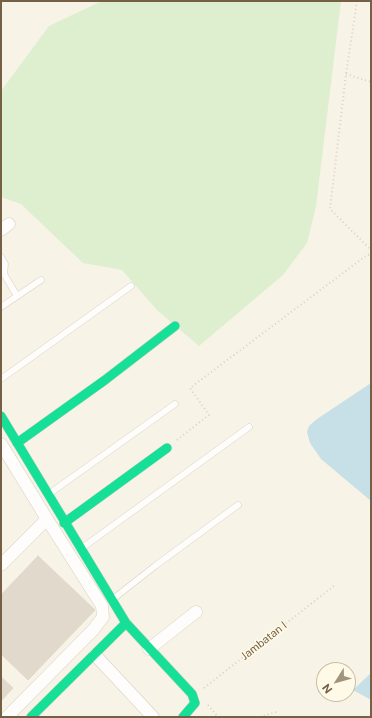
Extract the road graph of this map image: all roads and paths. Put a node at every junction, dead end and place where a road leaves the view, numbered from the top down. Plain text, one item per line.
1 (357, 1) edge
2 (346, 74) junction
3 (371, 82) edge
4 (371, 250) edge
5 (371, 254) edge
6 (1, 257) edge
7 (41, 280) dead end
8 (131, 286) dead end
9 (17, 296) junction
10 (1, 307) edge
11 (175, 326) dead end
12 (1, 379) edge
13 (174, 404) dead end
14 (1, 416) edge
15 (249, 427) dead end
16 (17, 443) junction
17 (1, 444) edge
18 (167, 448) joint
19 (48, 495) junction
20 (238, 505) dead end
21 (47, 519) junction
22 (64, 522) junction
23 (81, 549) junction
24 (1, 565) edge
25 (335, 585) dead end
26 (112, 600) junction
27 (196, 612) dead end
28 (126, 623) junction
29 (149, 649) junction
30 (95, 656) junction
31 (192, 694) junction
32 (279, 711) dead end
33 (7, 717) edge
34 (31, 717) edge
35 (153, 717) edge
36 (183, 717) edge
37 (260, 717) edge

1 - 2 path
2 - 3 path
2 - 4 path
5 - 18 path
6 - 9 lane
7 - 9 lane
8 - 12 lane
9 - 10 lane
11 - 16 street
13 - 19 lane
14 - 16 street
15 - 23 lane
16 - 19 street
17 - 21 street
18 - 22 street
19 - 22 street
20 - 26 lane
21 - 24 street
21 - 33 street
22 - 23 street
23 - 26 street
25 - 31 path, Jambatan I
26 - 28 street
27 - 29 street
28 - 29 street
28 - 30 street
29 - 31 street
30 - 34 street
30 - 35 street
31 - 36 street
32 - 37 path

